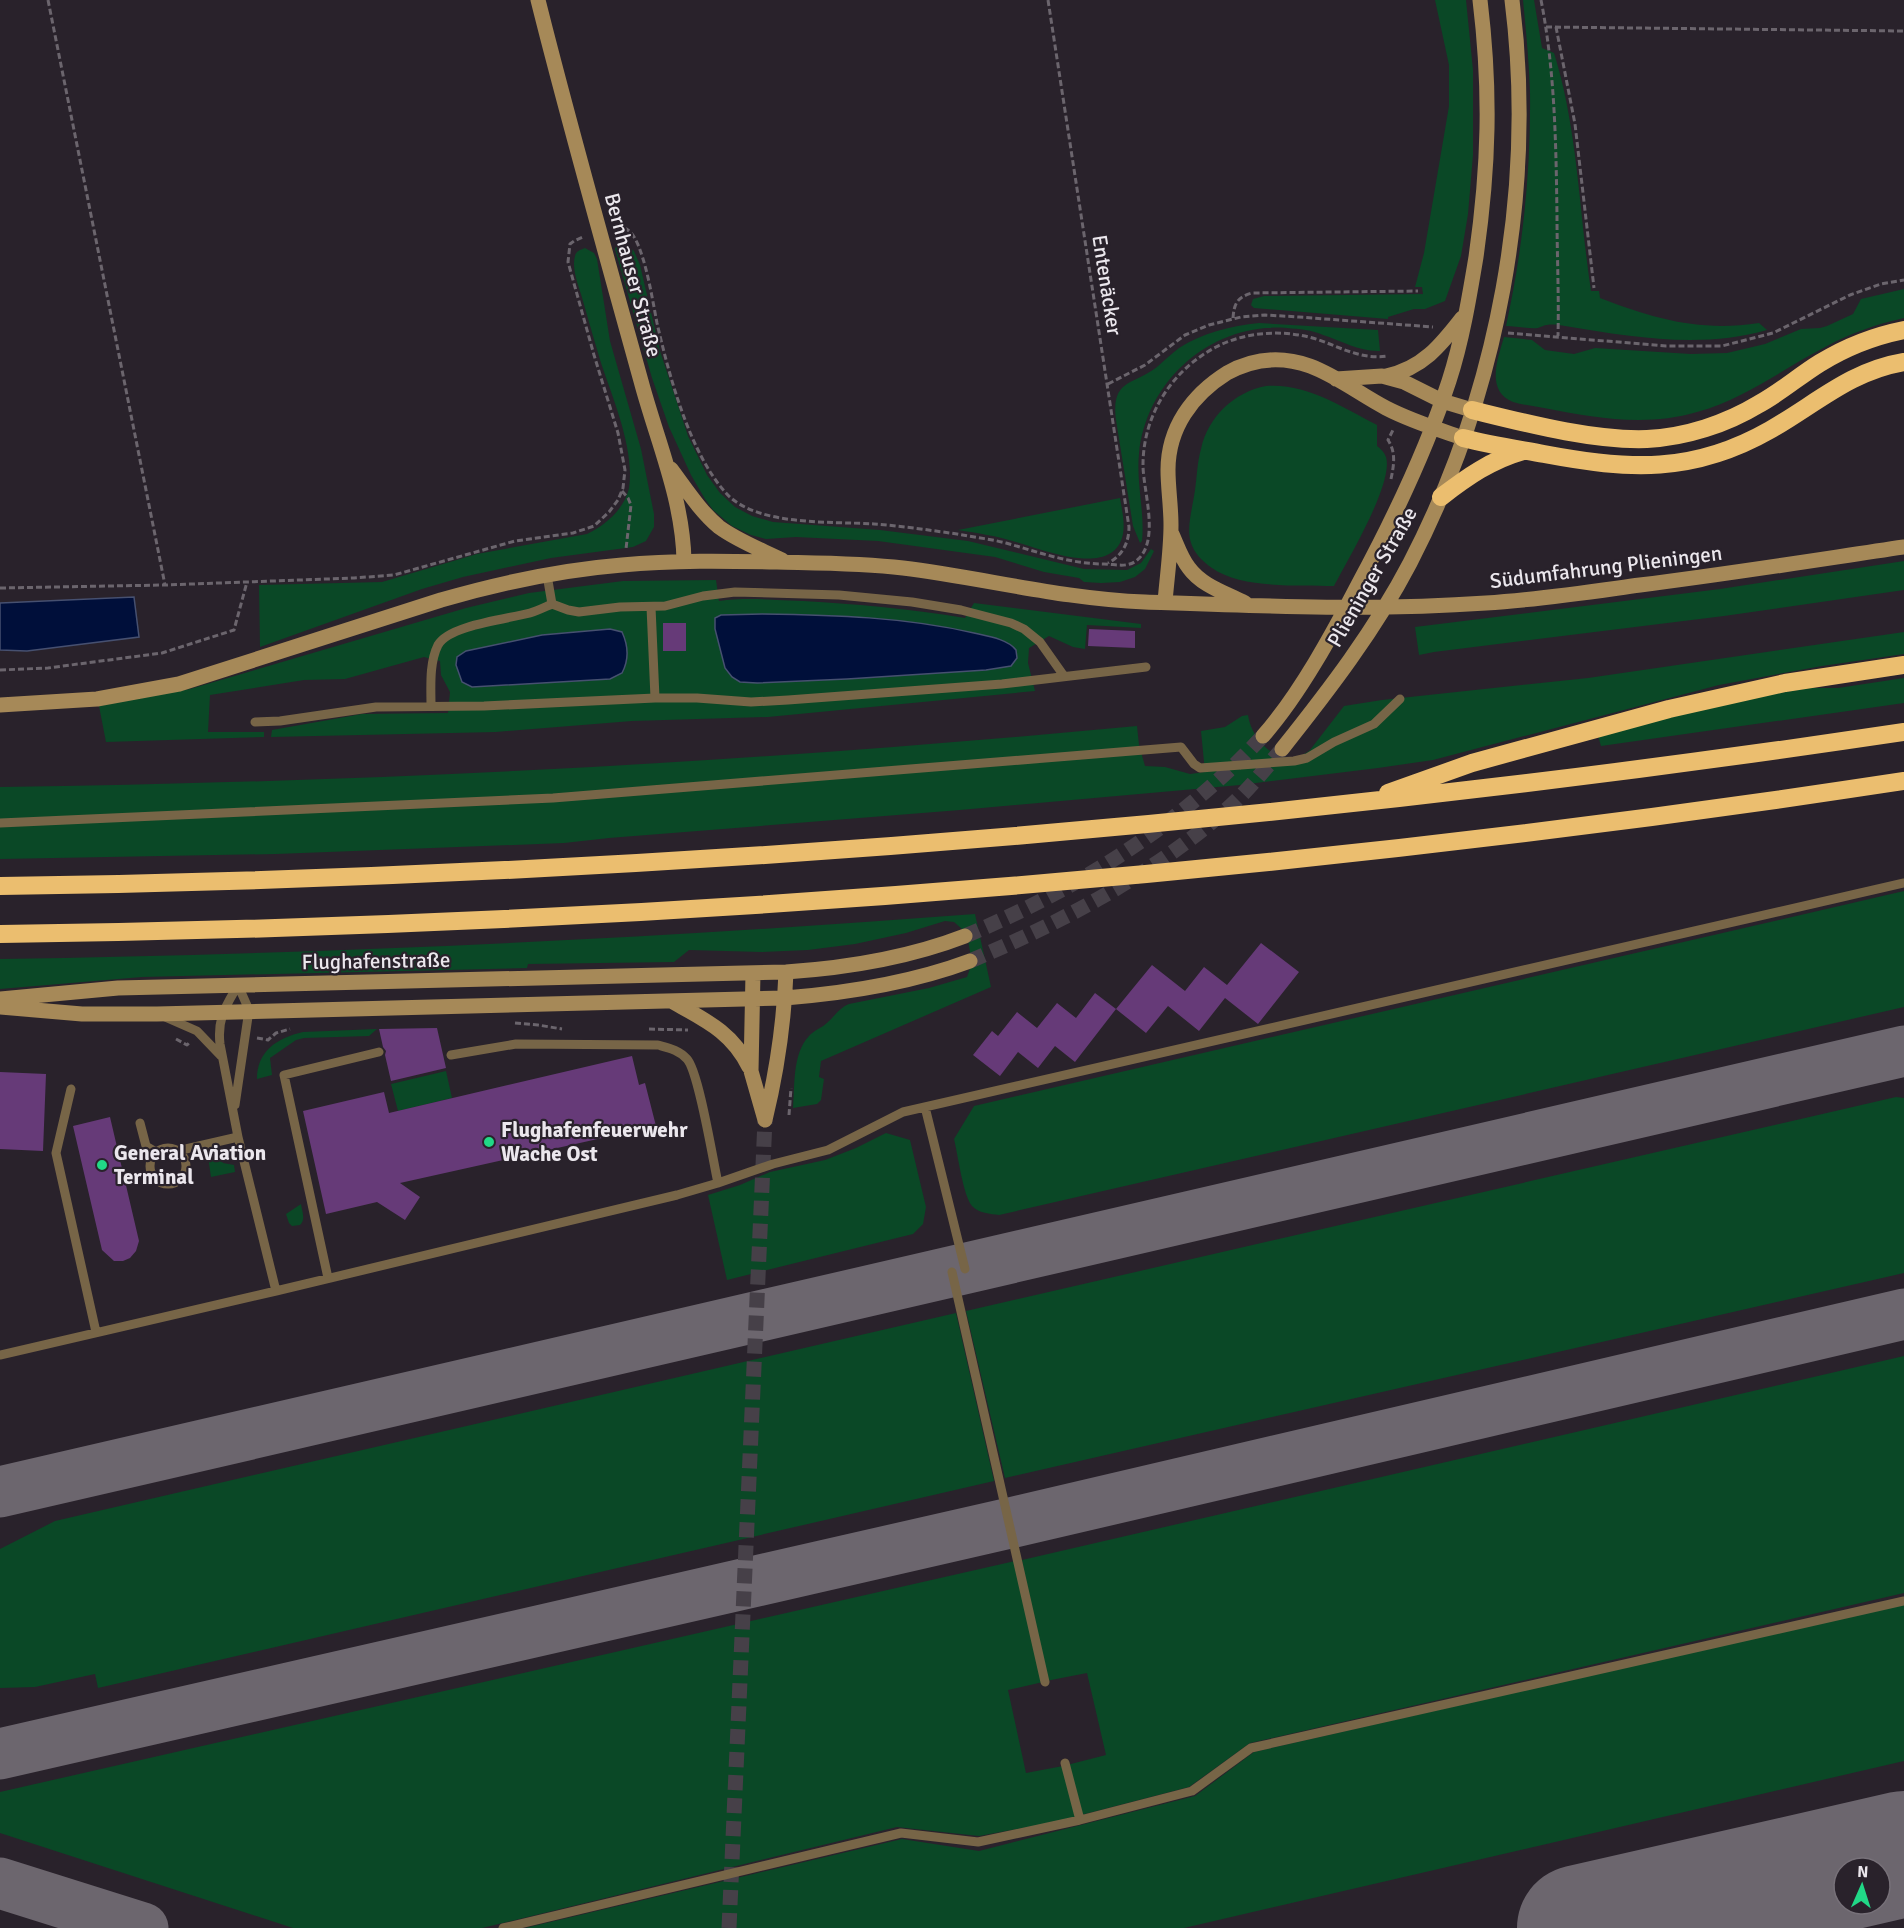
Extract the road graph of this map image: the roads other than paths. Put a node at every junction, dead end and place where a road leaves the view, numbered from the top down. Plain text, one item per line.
1 (538, 0) edge
2 (1480, 0) edge
3 (1512, 0) edge
4 (1466, 313) junction
5 (1904, 330) edge
6 (1904, 362) edge
7 (1382, 376) junction
8 (1336, 379) junction
9 (1442, 401) junction
10 (1472, 410) junction
11 (1432, 427) junction
12 (1463, 438) junction
13 (1525, 451) junction
14 (665, 462) junction
15 (1441, 497) junction
16 (1171, 531) junction
17 (1904, 547) edge
18 (684, 561) junction
19 (788, 562) junction
20 (547, 574) junction
21 (1165, 602) junction
22 (552, 604) junction
23 (1250, 605) junction
24 (651, 606) junction
25 (1904, 665) edge
26 (1146, 667) dead end
27 (1064, 676) junction
28 (655, 698) junction
29 (1400, 699) dead end
30 (0, 705) edge
31 (431, 706) junction
32 (255, 722) dead end
33 (1904, 732) edge
34 (1263, 736) tunnel mouth
35 (1282, 749) tunnel mouth
36 (1904, 781) edge
37 (1358, 804) junction
38 (0, 823) edge
39 (1904, 883) edge
40 (0, 886) edge
41 (0, 934) edge
42 (965, 936) tunnel mouth
43 (970, 961) tunnel mouth
44 (786, 972) junction
45 (753, 973) junction
46 (238, 985) junction
47 (785, 998) junction
48 (0, 999) edge
49 (752, 999) junction
50 (673, 1002) junction
51 (0, 1007) edge
52 (249, 1012) junction
53 (223, 1013) junction
54 (157, 1014) junction
55 (379, 1052) dead end
56 (451, 1055) dead end
57 (221, 1056) junction
58 (751, 1071) junction
59 (71, 1089) dead end
60 (925, 1107) junction
61 (234, 1111) junction
62 (140, 1123) dead end
63 (238, 1137) junction
64 (177, 1150) junction
65 (156, 1152) junction
66 (718, 1183) junction
67 (965, 1269) dead end
68 (952, 1272) dead end
69 (328, 1278) junction
70 (276, 1291) junction
71 (96, 1332) junction
72 (0, 1355) edge
73 (1904, 1601) edge
74 (1045, 1682) dead end
75 (1065, 1763) dead end
76 (1080, 1820) junction
77 (503, 1928) edge

1 - 14 main road, Bernhauser Straße
2 - 4 main road, Plieninger Straße
3 - 10 main road, Plieninger Straße
4 - 7 main road
4 - 9 main road, Plieninger Straße
5 - 10 highway
6 - 13 highway
7 - 8 main road
7 - 9 main road
8 - 11 main road
8 - 16 main road
9 - 10 main road
9 - 11 main road, Plieninger Straße
10 - 12 main road, Plieninger Straße
11 - 12 main road
11 - 34 main road, Plieninger Straße
12 - 13 highway
12 - 15 main road, Plieninger Straße
13 - 15 highway
14 - 18 main road, Bernhauser Straße
14 - 19 main road
15 - 35 main road, Plieninger Straße
16 - 21 main road
16 - 23 main road
17 - 23 main road, Südumfahrung Plieningen
18 - 19 main road, Südumfahrung Plieningen
18 - 20 main road, Südumfahrung Plieningen
19 - 21 main road, Südumfahrung Plieningen
20 - 22 lane
20 - 30 main road, Südumfahrung Plieningen
21 - 23 main road, Südumfahrung Plieningen
22 - 24 lane
22 - 31 lane
24 - 27 lane
24 - 28 lane
25 - 37 highway
26 - 27 lane
27 - 28 lane
28 - 31 lane
29 - 38 lane
31 - 32 lane
33 - 37 highway
36 - 41 highway
37 - 40 highway
39 - 60 lane
42 - 44 main road
43 - 47 main road
44 - 45 main road
44 - 47 main road
45 - 46 main road, Flughafenstraße
45 - 49 main road
46 - 48 main road, Flughafenstraße
46 - 52 lane
46 - 53 lane
47 - 49 main road
47 - 58 main road
49 - 50 main road
49 - 58 main road
50 - 52 main road
50 - 58 main road
51 - 54 main road
52 - 53 main road
52 - 61 lane
53 - 54 main road
53 - 57 lane
54 - 57 lane
55 - 69 lane
56 - 66 lane
57 - 61 lane
59 - 71 lane
60 - 66 lane
60 - 67 lane
61 - 63 lane
62 - 65 lane
63 - 64 lane
63 - 70 lane
64 - 65 lane
64 - 65 lane
66 - 69 lane
68 - 74 lane
69 - 70 lane
70 - 71 lane
71 - 72 lane
73 - 76 lane
75 - 76 lane
76 - 77 lane

